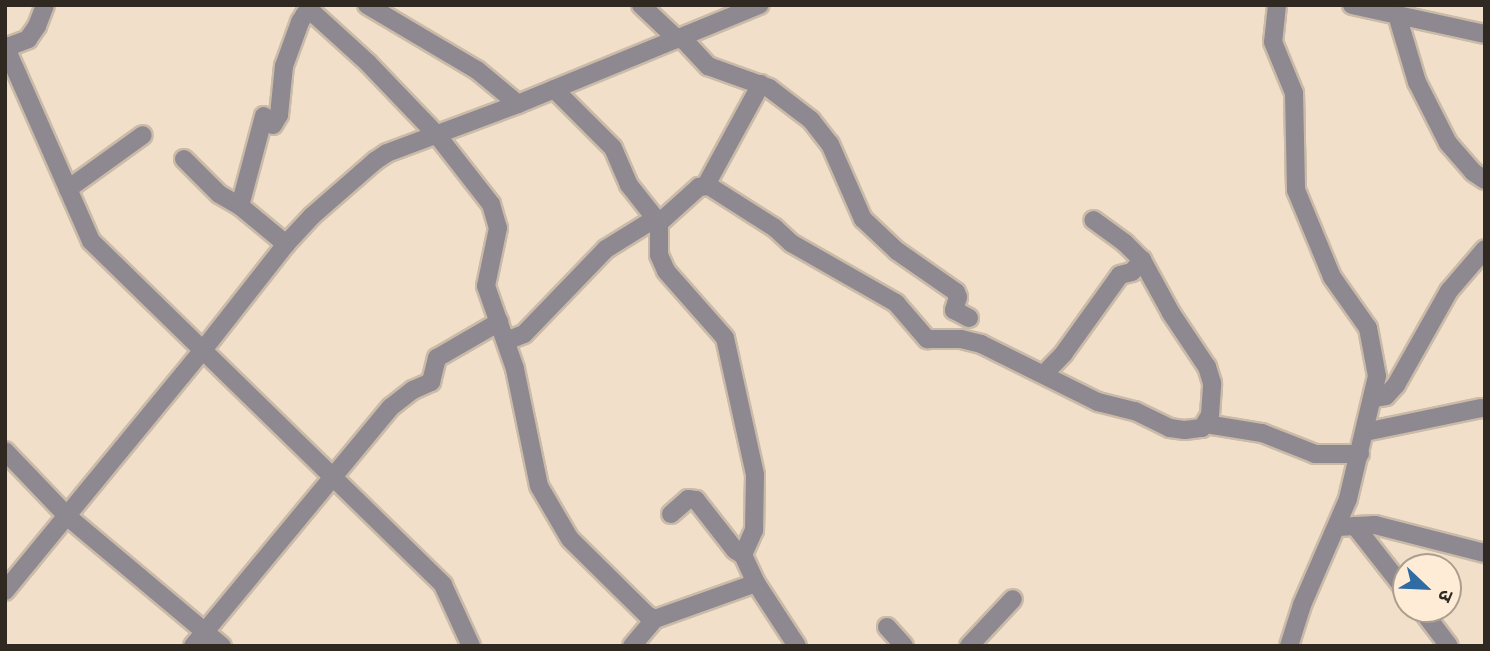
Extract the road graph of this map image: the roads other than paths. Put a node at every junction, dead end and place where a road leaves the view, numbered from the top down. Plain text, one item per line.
1 (45, 5) edge
2 (367, 5) edge
3 (641, 5) edge
4 (759, 5) edge
5 (1277, 5) edge
6 (1352, 5) edge
7 (1397, 15) junction
8 (1485, 34) edge
9 (679, 38) junction
10 (5, 47) edge
11 (761, 84) junction
12 (554, 89) junction
13 (518, 104) junction
14 (142, 135) dead end
15 (437, 135) junction
16 (184, 159) dead end
17 (1485, 180) edge
18 (706, 185) junction
19 (68, 189) junction
20 (240, 206) junction
21 (657, 220) junction
22 (1093, 220) dead end
23 (286, 244) junction
24 (1485, 248) edge
25 (1142, 260) junction
26 (969, 318) dead end
27 (499, 322) junction
28 (506, 341) junction
29 (203, 350) junction
30 (1044, 374) junction
31 (1374, 398) junction
32 (1481, 408) dead end
33 (1206, 424) junction
34 (1365, 432) junction
35 (5, 451) edge
36 (1360, 454) junction
37 (334, 478) junction
38 (671, 514) dead end
39 (68, 517) junction
40 (1346, 526) junction
41 (1485, 553) edge
42 (743, 555) junction
43 (1392, 576) edge
44 (757, 583) junction
45 (5, 591) edge
46 (1013, 599) dead end
47 (655, 619) junction
48 (1432, 623) edge
49 (887, 627) dead end
50 (205, 631) junction
51 (193, 646) edge
52 (222, 646) edge
53 (471, 646) edge
54 (632, 646) edge
55 (797, 646) edge
56 (904, 646) edge
57 (969, 646) edge
58 (1289, 646) edge
59 (1449, 646) edge

1 - 10 street
2 - 13 street
3 - 9 street
4 - 9 street
5 - 31 street
6 - 7 street
7 - 8 street
7 - 17 street
9 - 11 street
9 - 12 street
10 - 19 street
11 - 18 street
11 - 26 street
12 - 13 street
12 - 21 street
13 - 15 street
14 - 19 street
15 - 20 street
15 - 23 street
15 - 27 street
16 - 20 street
18 - 21 street
18 - 30 street
19 - 29 street
20 - 23 street
21 - 28 street
21 - 42 street
22 - 25 street
23 - 29 street
24 - 31 street
25 - 30 street
25 - 33 street
27 - 28 street
27 - 37 street
28 - 47 street
29 - 37 street
29 - 39 street
30 - 33 street
31 - 34 street
32 - 34 street
33 - 36 street
34 - 36 street
35 - 39 street
36 - 40 street
37 - 50 street
37 - 53 street
38 - 42 street
39 - 45 street
39 - 50 street
40 - 41 street
40 - 43 street
40 - 58 street
42 - 44 street
44 - 47 street
44 - 55 street
46 - 57 street
47 - 54 street
48 - 59 street
49 - 56 street
50 - 51 street
50 - 52 street

